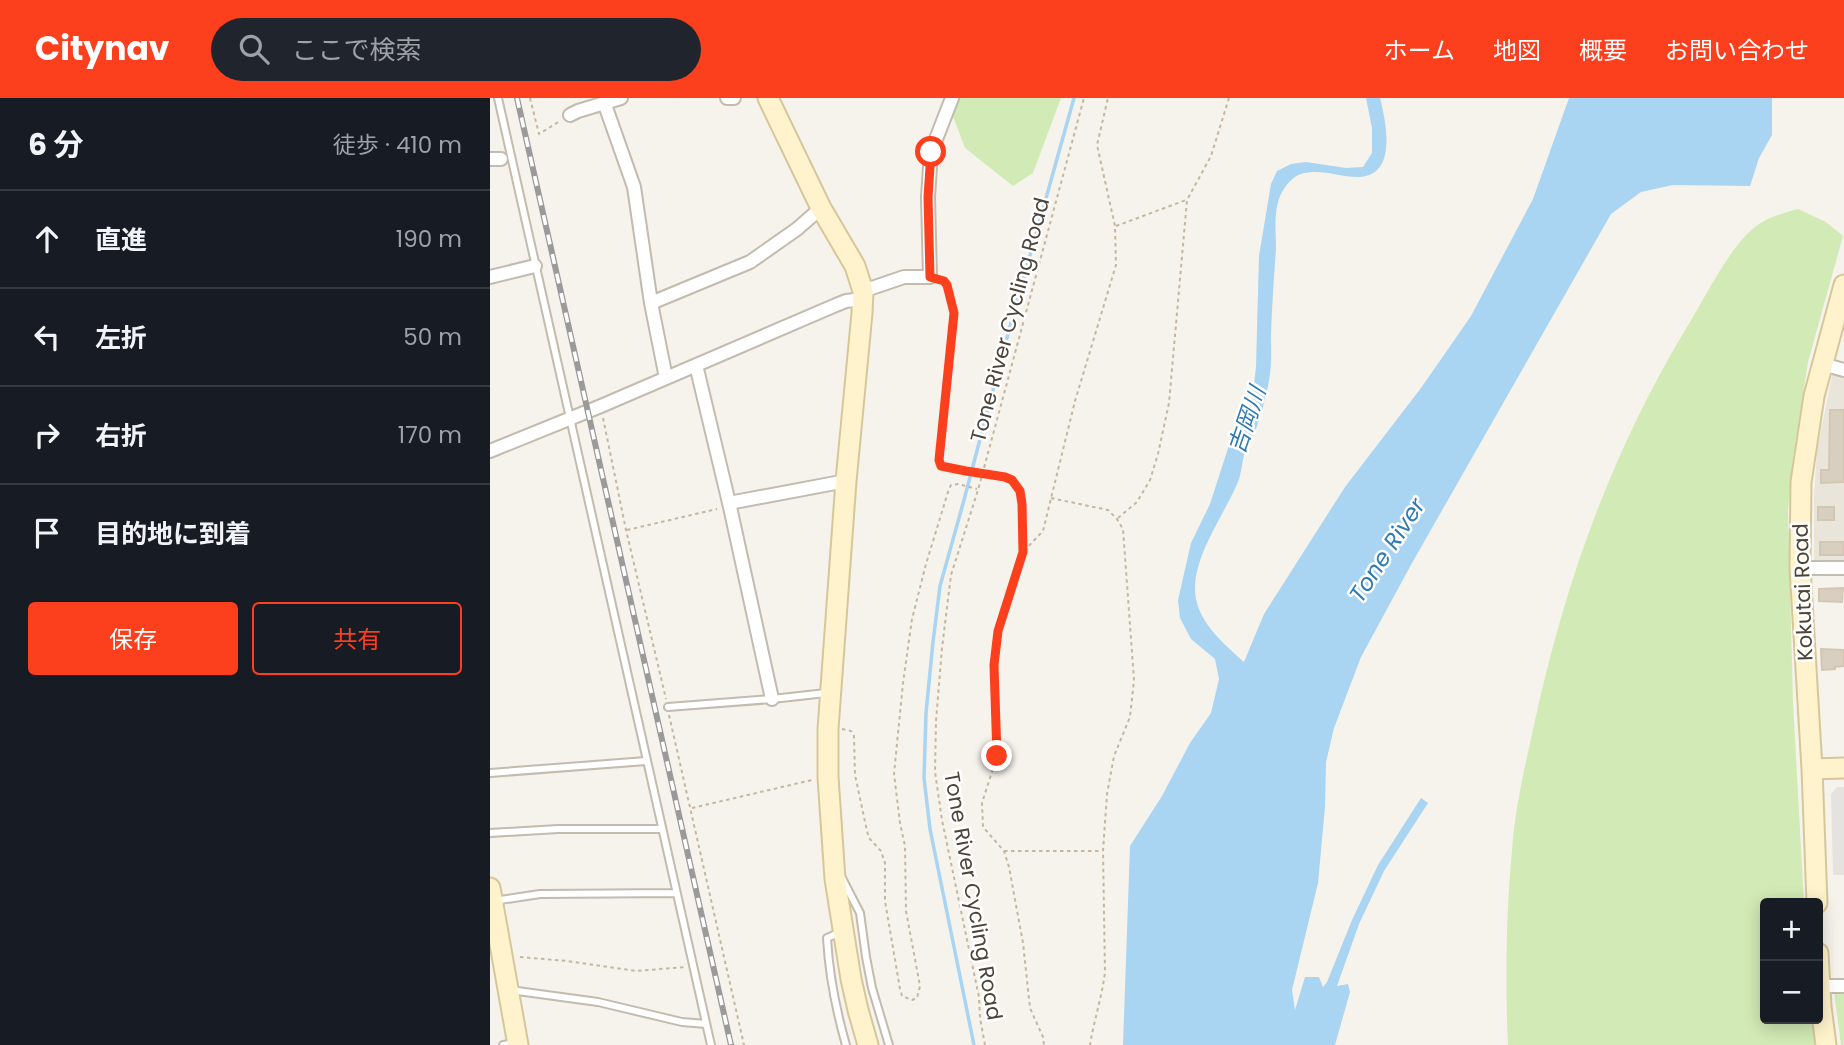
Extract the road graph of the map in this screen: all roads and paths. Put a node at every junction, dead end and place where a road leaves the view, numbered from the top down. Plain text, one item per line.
1 (498, 98) edge
2 (530, 98) edge
3 (619, 98) edge
4 (727, 98) edge
5 (734, 98) edge
6 (768, 98) edge
7 (951, 98) edge
8 (1084, 98) edge
9 (1108, 98) edge
10 (1229, 98) edge
11 (604, 102) junction
12 (570, 116) joint
13 (1187, 200) junction
14 (821, 208) junction
15 (1115, 226) junction
16 (536, 266) junction
17 (490, 277) edge
18 (930, 277) junction
19 (1844, 285) edge
20 (863, 295) junction
21 (651, 303) junction
22 (1822, 364) junction
23 (696, 365) junction
24 (1844, 370) edge
25 (666, 377) junction
26 (601, 406) junction
27 (571, 418) junction
28 (490, 452) edge
29 (983, 473) junction
30 (846, 481) junction
31 (978, 490) junction
32 (1051, 498) junction
33 (729, 505) junction
34 (1117, 519) junction
35 (626, 530) junction
36 (1023, 552) junction
37 (1800, 568) junction
38 (1844, 568) edge
39 (832, 692) junction
40 (772, 699) junction
41 (668, 707) junction
42 (842, 729) dead end
43 (646, 761) junction
44 (1844, 768) edge
45 (1812, 769) junction
46 (490, 773) edge
47 (828, 777) junction
48 (691, 808) junction
49 (662, 830) junction
50 (490, 833) edge
51 (1004, 850) junction
52 (1103, 851) junction
53 (835, 878) junction
54 (676, 893) junction
55 (491, 894) edge
56 (1817, 898) edge
57 (844, 932) junction
58 (503, 958) junction
59 (693, 965) junction
60 (1823, 986) edge
61 (1844, 986) edge
62 (509, 990) junction
63 (1823, 1020) edge
64 (706, 1024) junction
65 (513, 1044) edge
66 (711, 1045) edge
67 (744, 1045) edge
68 (846, 1045) edge
69 (868, 1045) edge
70 (889, 1045) edge
71 (985, 1045) edge
72 (1044, 1045) edge
73 (1090, 1045) edge
74 (1826, 1045) edge

1 - 16 lane
2 - 12 path
3 - 11 street
4 - 5 street
6 - 14 street
7 - 18 street
8 - 29 path, Tone River Cycling Road
9 - 15 path
10 - 13 path
11 - 12 street
11 - 21 street
13 - 15 path
13 - 34 path
14 - 20 street
14 - 21 street
15 - 32 path
16 - 17 street
16 - 27 lane
18 - 20 street
18 - 29 path
19 - 22 street, Kokutai Road
20 - 23 street
20 - 30 street
21 - 25 street
22 - 24 street
22 - 37 street, Kokutai Road
23 - 25 street
23 - 33 street
25 - 26 street
26 - 27 street
26 - 35 path
27 - 28 street
27 - 43 lane
29 - 31 path, Tone River Cycling Road
29 - 36 path
30 - 33 street
30 - 39 street
31 - 42 path
31 - 71 path, Tone River Cycling Road
32 - 34 path
32 - 36 path
33 - 35 path
33 - 40 street
34 - 52 path
35 - 41 path
36 - 51 path
37 - 38 street
37 - 45 street, Kokutai Road
39 - 40 lane
39 - 47 street
40 - 41 lane
41 - 48 path
43 - 46 lane
43 - 49 lane
44 - 45 street
45 - 56 street, Kokutai Road
47 - 48 path
47 - 53 street
48 - 67 path
49 - 50 lane
49 - 54 lane
51 - 52 path
51 - 72 path
52 - 73 path
53 - 57 street
53 - 70 lane
54 - 55 lane
54 - 59 lane
55 - 58 street
57 - 68 lane
57 - 69 street
58 - 59 path
58 - 62 street
59 - 64 lane
60 - 61 street
62 - 64 lane
62 - 65 street
63 - 74 street
64 - 66 lane

